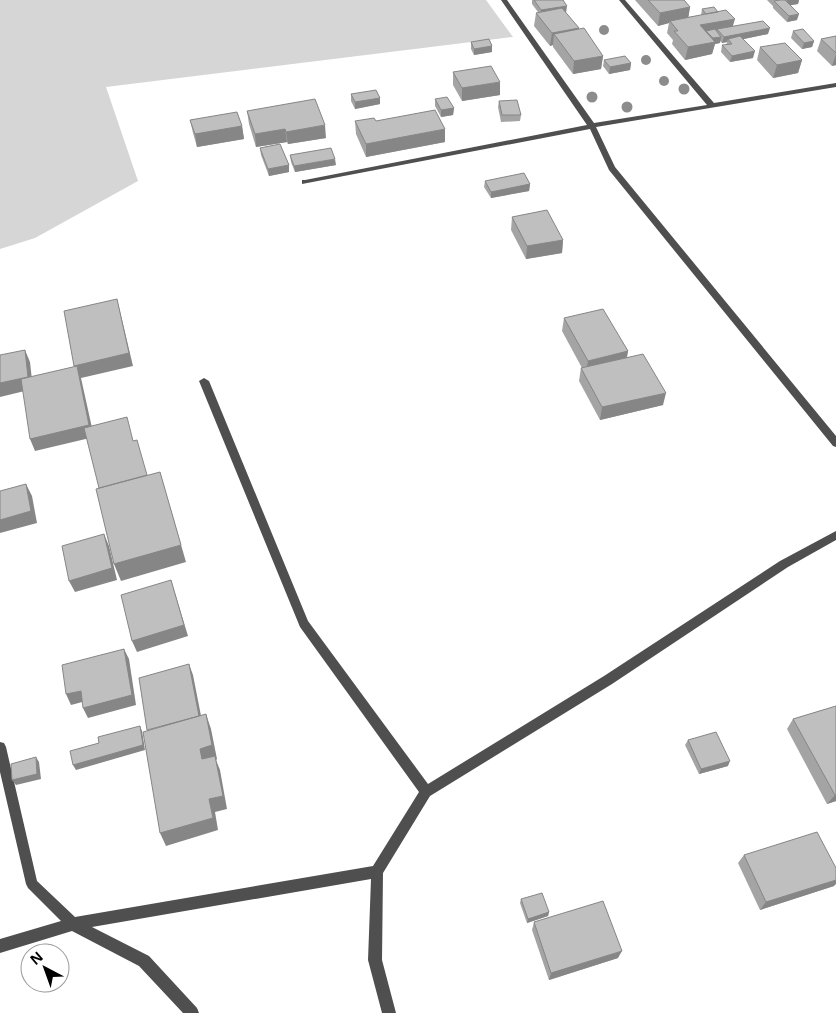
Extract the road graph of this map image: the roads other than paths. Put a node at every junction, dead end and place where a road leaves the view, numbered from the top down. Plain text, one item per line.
1 (504, 0) edge
2 (622, 0) edge
3 (836, 85) edge
4 (711, 105) junction
5 (592, 126) junction
6 (304, 182) dead end
7 (204, 381) dead end
8 (836, 443) edge
9 (836, 535) edge
10 (0, 748) edge
11 (426, 792) junction
12 (377, 872) junction
13 (72, 924) junction
14 (0, 946) edge
15 (192, 1013) edge
16 (389, 1013) edge

1 - 5 street
2 - 4 street
3 - 4 street
4 - 5 street
5 - 6 street
5 - 8 street
7 - 11 street
9 - 11 street
10 - 13 street
11 - 12 street
12 - 13 street
12 - 16 street
13 - 14 street
13 - 15 street

